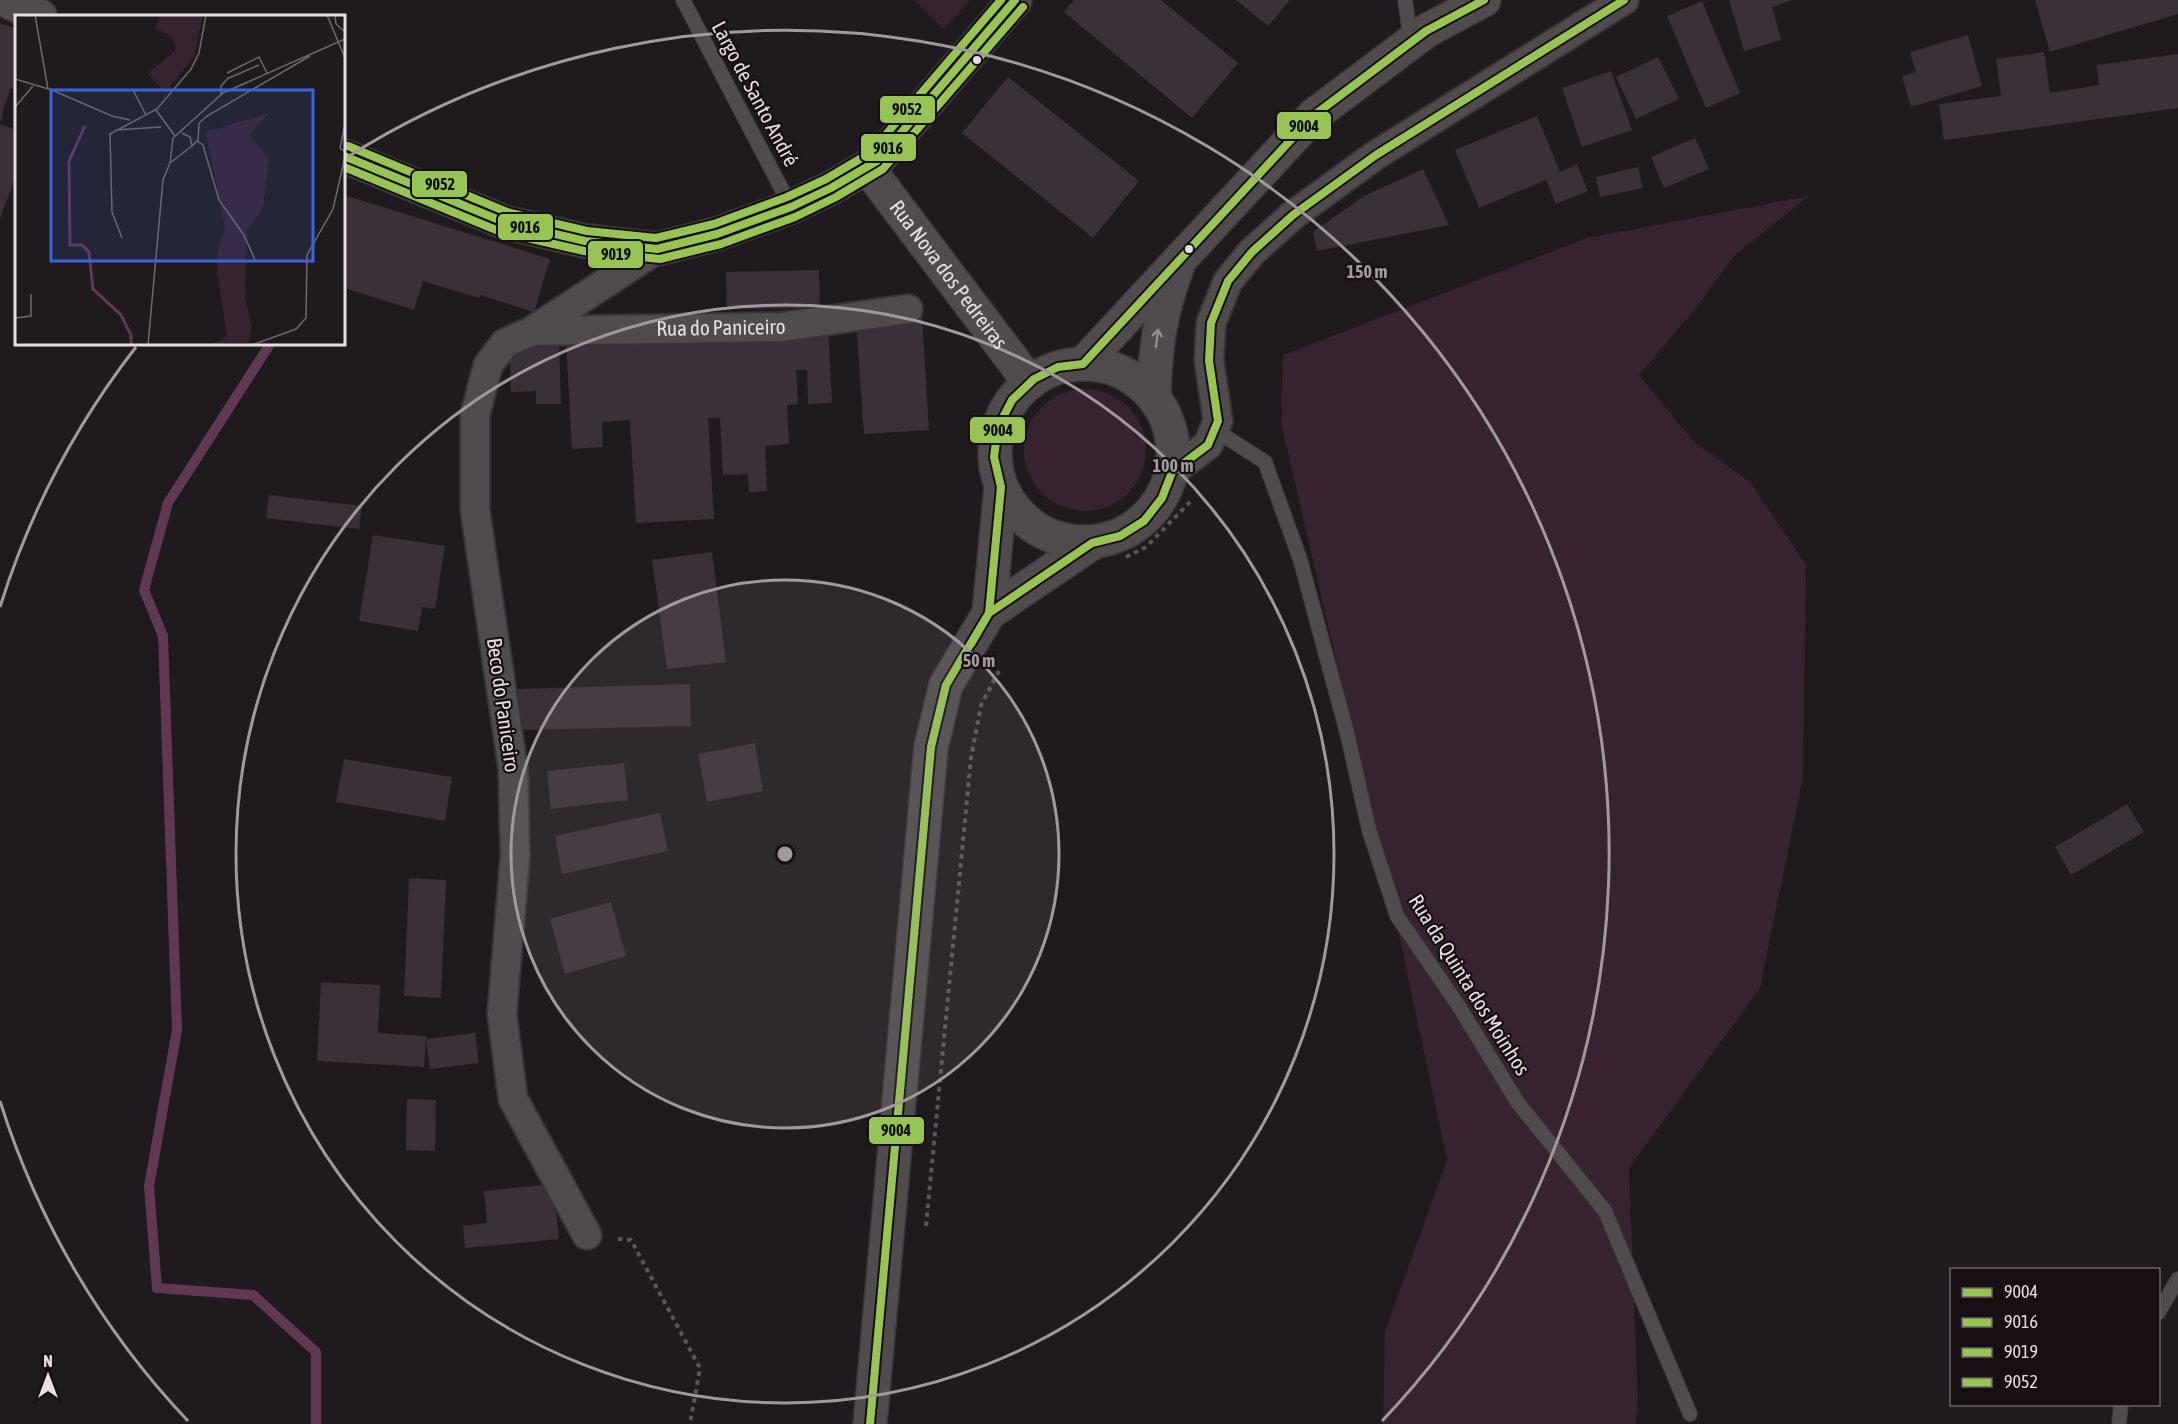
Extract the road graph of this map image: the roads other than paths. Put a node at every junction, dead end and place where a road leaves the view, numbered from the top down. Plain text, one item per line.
1 (5, 0) edge
2 (682, 0) edge
3 (1016, 0) edge
4 (1405, 0) edge
5 (1484, 0) edge
6 (1624, 0) edge
7 (38, 15) edge
8 (1411, 43) junction
9 (345, 156) edge
10 (867, 167) junction
11 (791, 207) junction
12 (657, 249) junction
13 (1180, 258) junction
14 (908, 309) dead end
15 (532, 331) junction
16 (1083, 364) junction
17 (1030, 382) junction
18 (1154, 397) junction
19 (1215, 430) junction
20 (1172, 472) junction
21 (1000, 487) junction
22 (1092, 543) junction
23 (989, 614) junction
24 (587, 1236) road end
25 (2178, 1279) edge
26 (2160, 1310) edge
27 (2121, 1406) edge
28 (1690, 1414) dead end
29 (870, 1424) edge
30 (2119, 1424) edge

1 - 7 main road
2 - 11 lane, Largo de Santo André
3 - 10 main road
4 - 8 lane
5 - 8 main road
6 - 19 street
8 - 13 main road
9 - 12 main road
10 - 11 main road
10 - 17 main road, Rua Nova dos Pedreiras
11 - 12 main road
12 - 15 street, Beco do Paniceiro
13 - 16 main road
18 -> 13 main road
14 - 15 street, Rua do Paniceiro
15 - 24 street, Beco do Paniceiro
16 - 17 main road
16 - 18 main road
17 - 21 main road
18 - 20 main road
19 - 20 street
19 - 28 lane, Rua da Quinta dos Moinhos
20 - 22 main road
21 - 22 main road
21 - 23 main road
22 - 23 main road
23 - 29 main road
25 - 26 lane
27 - 30 lane

